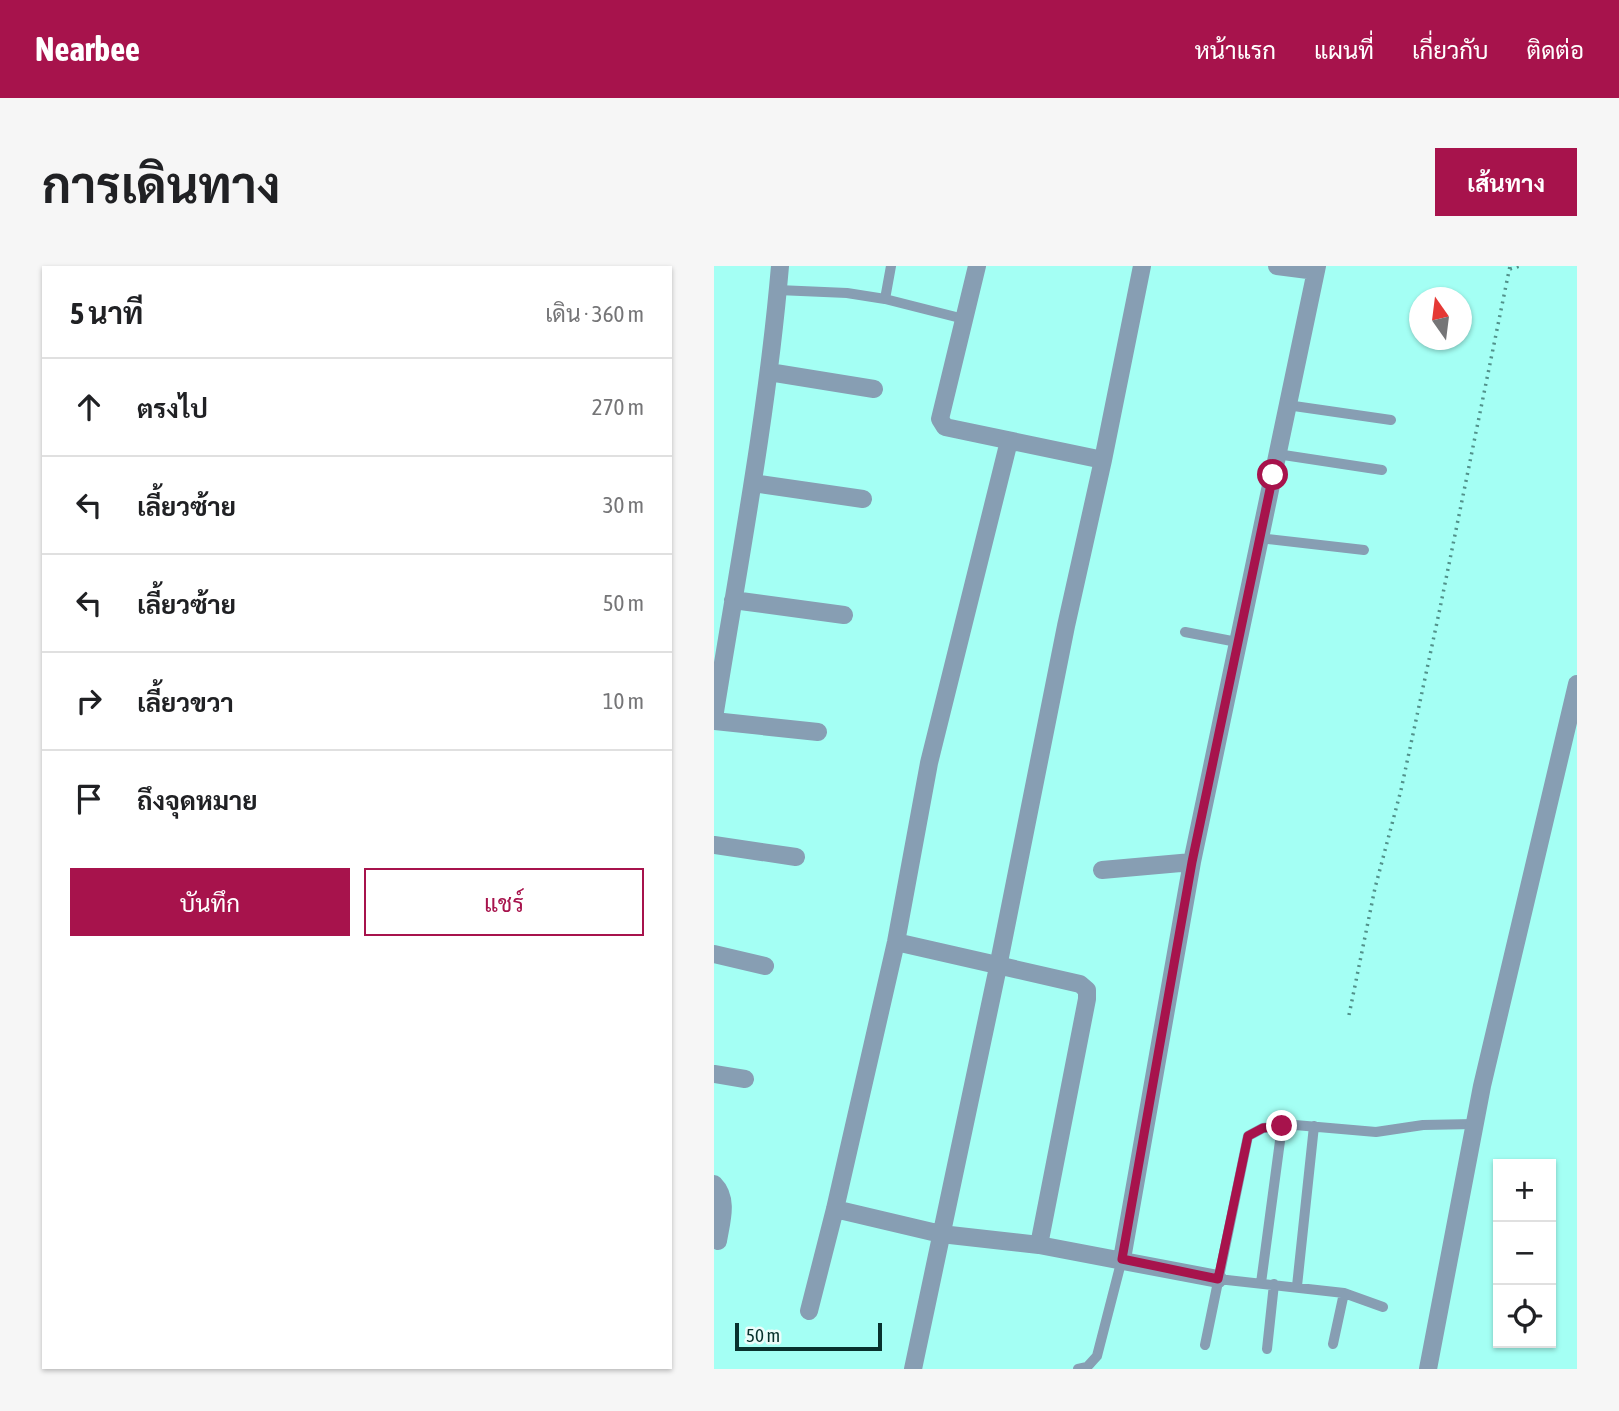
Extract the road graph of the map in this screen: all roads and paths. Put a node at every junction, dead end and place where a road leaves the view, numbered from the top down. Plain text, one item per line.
1 (780, 266) edge
2 (891, 266) edge
3 (977, 266) edge
4 (1142, 266) edge
5 (1277, 266) edge
6 (1520, 266) edge
7 (1510, 267) edge
8 (1317, 269) edge
9 (778, 290) junction
10 (885, 299) junction
11 (964, 318) junction
12 (769, 372) junction
13 (874, 389) dead end
14 (1287, 405) junction
15 (1391, 420) dead end
16 (1009, 441) junction
17 (1277, 454) junction
18 (1103, 460) junction
19 (1382, 470) dead end
20 (752, 483) junction
21 (863, 499) dead end
22 (1259, 538) junction
23 (1364, 550) dead end
24 (733, 600) junction
25 (845, 615) dead end
26 (1185, 632) dead end
27 (1237, 642) junction
28 (1577, 684) edge
29 (714, 720) edge
30 (818, 732) dead end
31 (714, 845) edge
32 (796, 857) dead end
33 (1192, 862) junction
34 (1102, 870) dead end
35 (896, 942) junction
36 (714, 954) edge
37 (765, 966) dead end
38 (998, 967) junction
39 (1349, 1015) dead end
40 (714, 1074) edge
41 (745, 1079) dead end
42 (1474, 1124) junction
43 (1282, 1126) junction
44 (1314, 1126) junction
45 (714, 1184) edge
46 (835, 1209) junction
47 (941, 1234) junction
48 (718, 1241) dead end
49 (1039, 1245) junction
50 (1122, 1259) junction
51 (1218, 1279) junction
52 (1261, 1283) junction
53 (1274, 1284) junction
54 (1297, 1286) junction
55 (1343, 1293) junction
56 (1383, 1307) dead end
57 (809, 1311) dead end
58 (1205, 1345) dead end
59 (1333, 1345) dead end
60 (1267, 1349) dead end
61 (1428, 1360) edge
62 (914, 1369) edge
63 (1078, 1369) edge

1 - 9 street
2 - 10 lane
3 - 11 street
4 - 18 street
5 - 8 street
6 - 7 path
7 - 39 path
8 - 14 street
9 - 10 lane
9 - 12 street
10 - 11 lane
11 - 16 street
12 - 13 street
12 - 20 street
14 - 15 lane
14 - 17 street
16 - 18 street
16 - 35 street
17 - 19 lane
17 - 22 street
18 - 38 street
20 - 21 street
20 - 24 street
22 - 23 lane
22 - 27 street
24 - 25 street
24 - 29 street
26 - 27 lane
27 - 33 street
28 - 42 street
29 - 30 street
31 - 32 street
33 - 34 street
33 - 50 street
35 - 38 street
35 - 46 street
36 - 37 street
38 - 47 street
38 - 49 street
40 - 41 street
42 - 44 lane
42 - 61 street
43 - 44 lane
43 - 51 lane
43 - 52 lane
44 - 54 lane
45 - 48 street
46 - 47 street
46 - 57 street
47 - 49 street
47 - 62 street
49 - 50 street
50 - 51 street
50 - 63 lane
51 - 52 lane
51 - 58 lane
52 - 53 lane
53 - 54 lane
53 - 60 lane
54 - 55 lane
55 - 56 lane
55 - 59 lane

